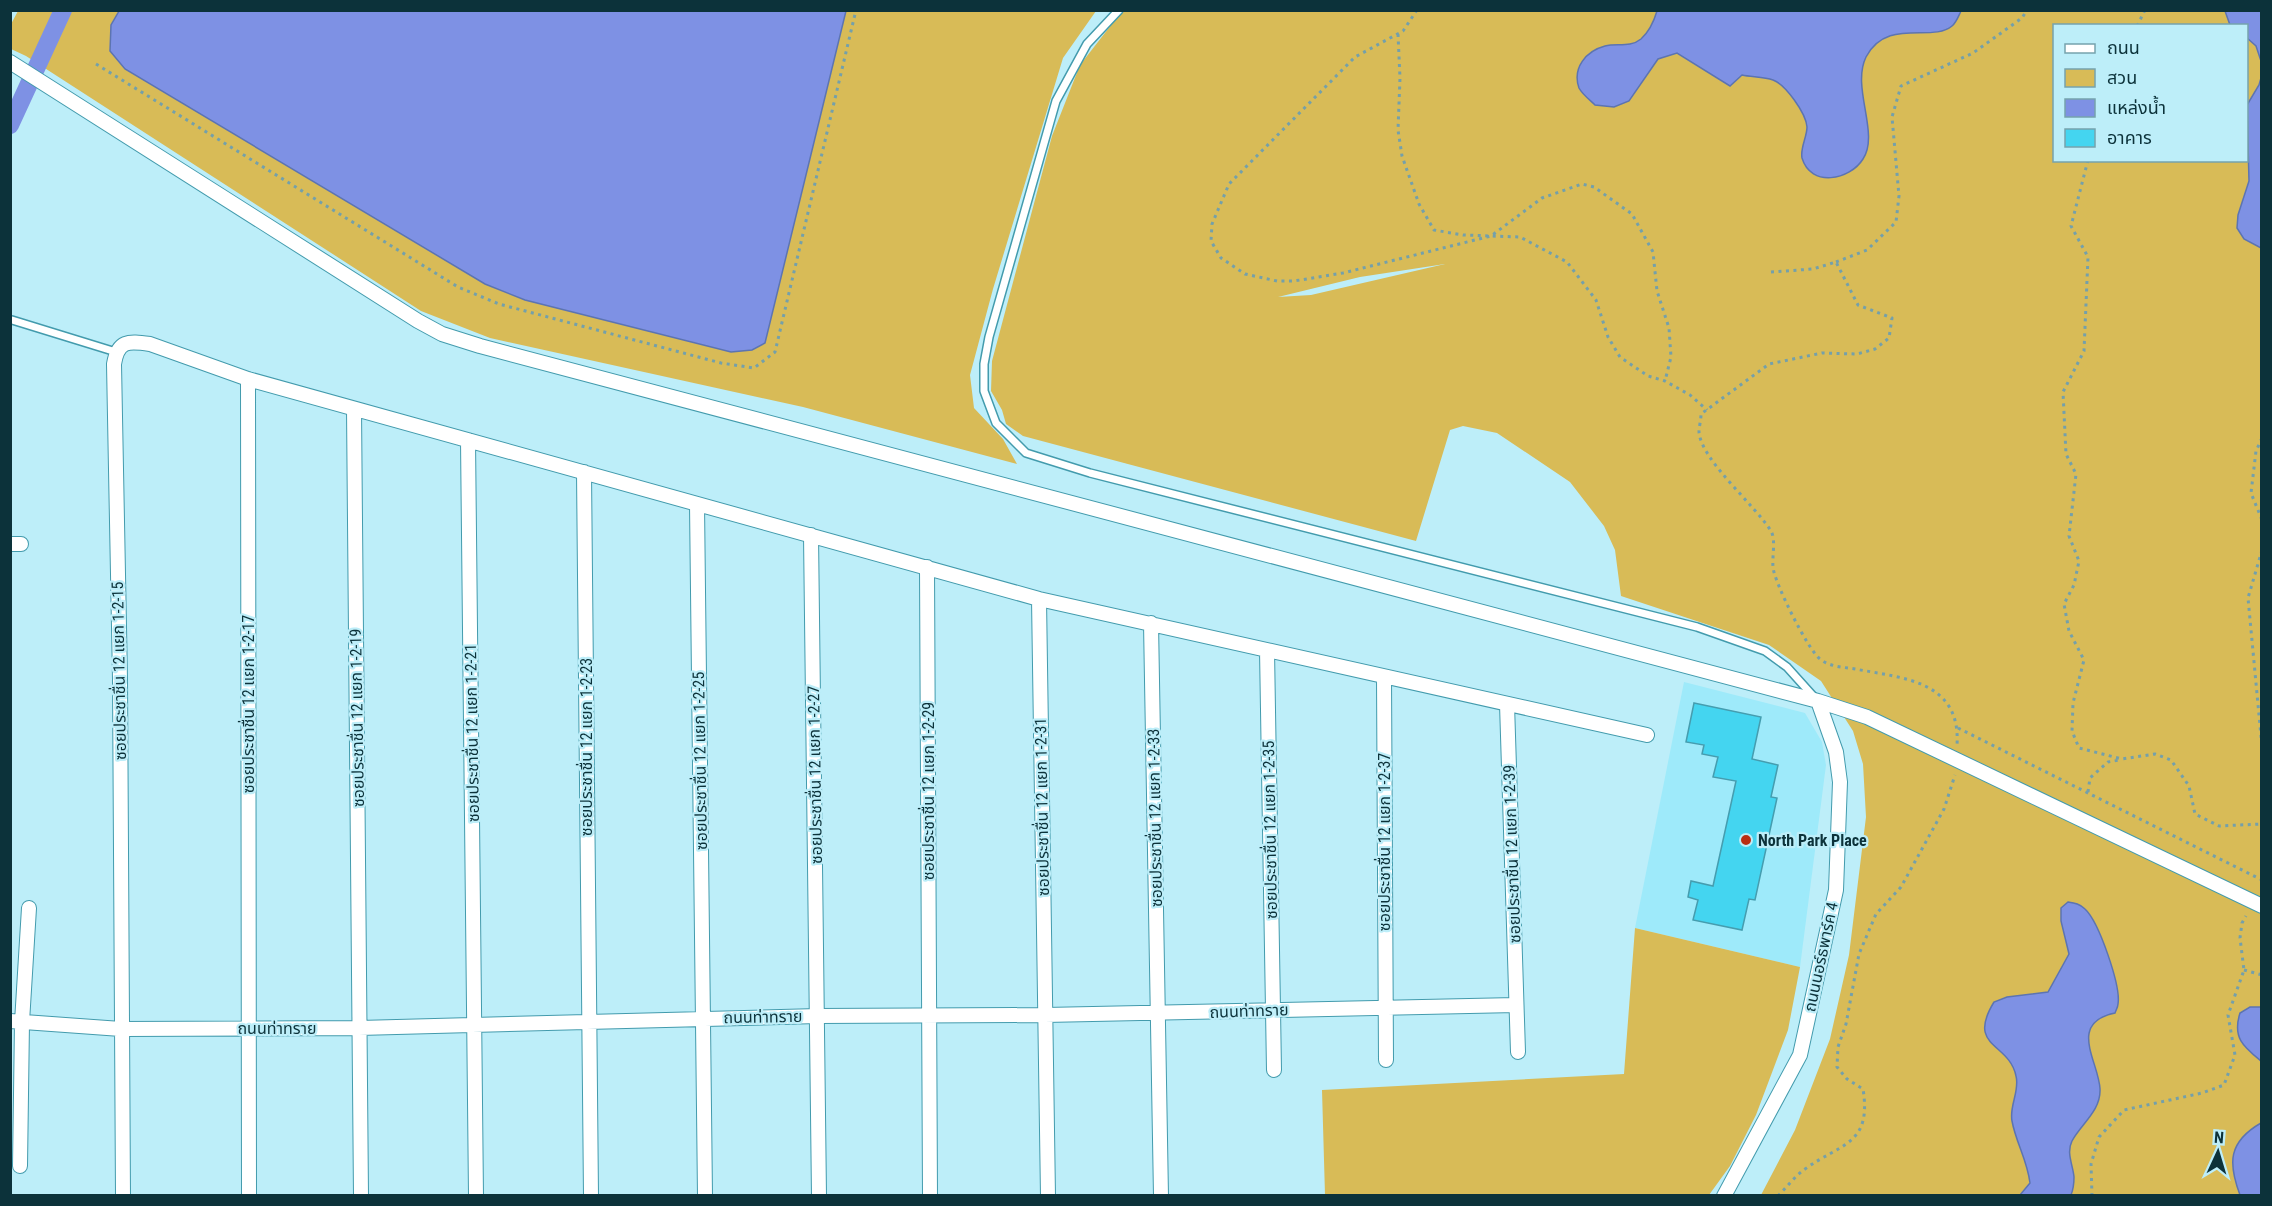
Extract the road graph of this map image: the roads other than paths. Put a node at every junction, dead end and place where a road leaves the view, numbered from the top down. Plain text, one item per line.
1 (1119, 10) edge
2 (15, 65) edge
3 (12, 320) edge
4 (116, 352) junction
5 (248, 379) junction
6 (354, 409) junction
7 (468, 440) junction
8 (584, 472) junction
9 (697, 504) junction
10 (812, 535) junction
11 (927, 567) junction
12 (1039, 599) junction
13 (1150, 623) junction
14 (1267, 650) junction
15 (1384, 677) junction
16 (1818, 701) junction
17 (1507, 704) junction
18 (1647, 735) dead end
19 (2257, 903) edge
20 (29, 908) dead end
21 (1516, 1005) junction
22 (1385, 1006) junction
23 (1273, 1010) junction
24 (1159, 1013) junction
25 (930, 1015) junction
26 (1046, 1015) junction
27 (818, 1016) junction
28 (703, 1018) junction
29 (588, 1021) junction
30 (16, 1022) edge
31 (476, 1025) junction
32 (359, 1028) junction
33 (121, 1029) junction
34 (248, 1029) junction
35 (1518, 1052) dead end
36 (1386, 1060) dead end
37 (1274, 1070) dead end
38 (20, 1166) dead end
39 (123, 1196) edge
40 (249, 1196) edge
41 (361, 1196) edge
42 (477, 1196) edge
43 (591, 1196) edge
44 (705, 1196) edge
45 (819, 1196) edge
46 (930, 1196) edge
47 (1048, 1196) edge
48 (1161, 1196) edge
49 (1724, 1196) edge

1 - 16 lane
2 - 16 street
3 - 4 lane
4 - 5 street
4 - 33 street, ซอยประชาชื่น 12 แยก 1-2-15
5 - 6 street
5 - 34 street, ซอยประชาชื่น 12 แยก 1-2-17
6 - 7 street
6 - 32 street, ซอยประชาชื่น 12 แยก 1-2-19
7 - 8 street
7 - 31 street, ซอยประชาชื่น 12 แยก 1-2-21
8 - 9 street
8 - 29 street, ซอยประชาชื่น 12 แยก 1-2-23
9 - 10 street
9 - 28 street, ซอยประชาชื่น 12 แยก 1-2-25
10 - 11 street
10 - 27 street, ซอยประชาชื่น 12 แยก 1-2-27
11 - 12 street
11 - 25 street, ซอยประชาชื่น 12 แยก 1-2-29
12 - 13 street
12 - 26 street, ซอยประชาชื่น 12 แยก 1-2-31
13 - 14 street
13 - 24 street, ซอยประชาชื่น 12 แยก 1-2-33
14 - 15 street
14 - 23 street, ซอยประชาชื่น 12 แยก 1-2-35
15 - 17 street
15 - 22 street, ซอยประชาชื่น 12 แยก 1-2-37
16 - 19 street
16 - 49 street, ถนนนอร์ธพาร์ค 4
17 - 18 street
17 - 21 street, ซอยประชาชื่น 12 แยก 1-2-39
20 - 30 street
21 - 22 street, ถนนท่าทราย
21 - 35 street, ซอยประชาชื่น 12 แยก 1-2-39
22 - 23 street, ถนนท่าทราย
22 - 36 street, ซอยประชาชื่น 12 แยก 1-2-37
23 - 24 street, ถนนท่าทราย
23 - 37 street, ซอยประชาชื่น 12 แยก 1-2-35
24 - 26 street, ถนนท่าทราย
24 - 48 street, ซอยประชาชื่น 12 แยก 1-2-33
25 - 26 street, ถนนท่าทราย
25 - 27 street, ถนนท่าทราย
25 - 46 street, ซอยประชาชื่น 12 แยก 1-2-29
26 - 47 street, ซอยประชาชื่น 12 แยก 1-2-31
27 - 28 street, ถนนท่าทราย
27 - 45 street, ซอยประชาชื่น 12 แยก 1-2-27
28 - 29 street, ถนนท่าทราย
28 - 44 street, ซอยประชาชื่น 12 แยก 1-2-25
29 - 31 street, ถนนท่าทราย
29 - 43 street, ซอยประชาชื่น 12 แยก 1-2-23
30 - 33 street, ถนนท่าทราย
30 - 38 street
31 - 32 street, ถนนท่าทราย
31 - 42 street, ซอยประชาชื่น 12 แยก 1-2-21
32 - 34 street, ถนนท่าทราย
32 - 41 street, ซอยประชาชื่น 12 แยก 1-2-19
33 - 34 street, ถนนท่าทราย
33 - 39 street, ซอยประชาชื่น 12 แยก 1-2-15
34 - 40 street, ซอยประชาชื่น 12 แยก 1-2-17

